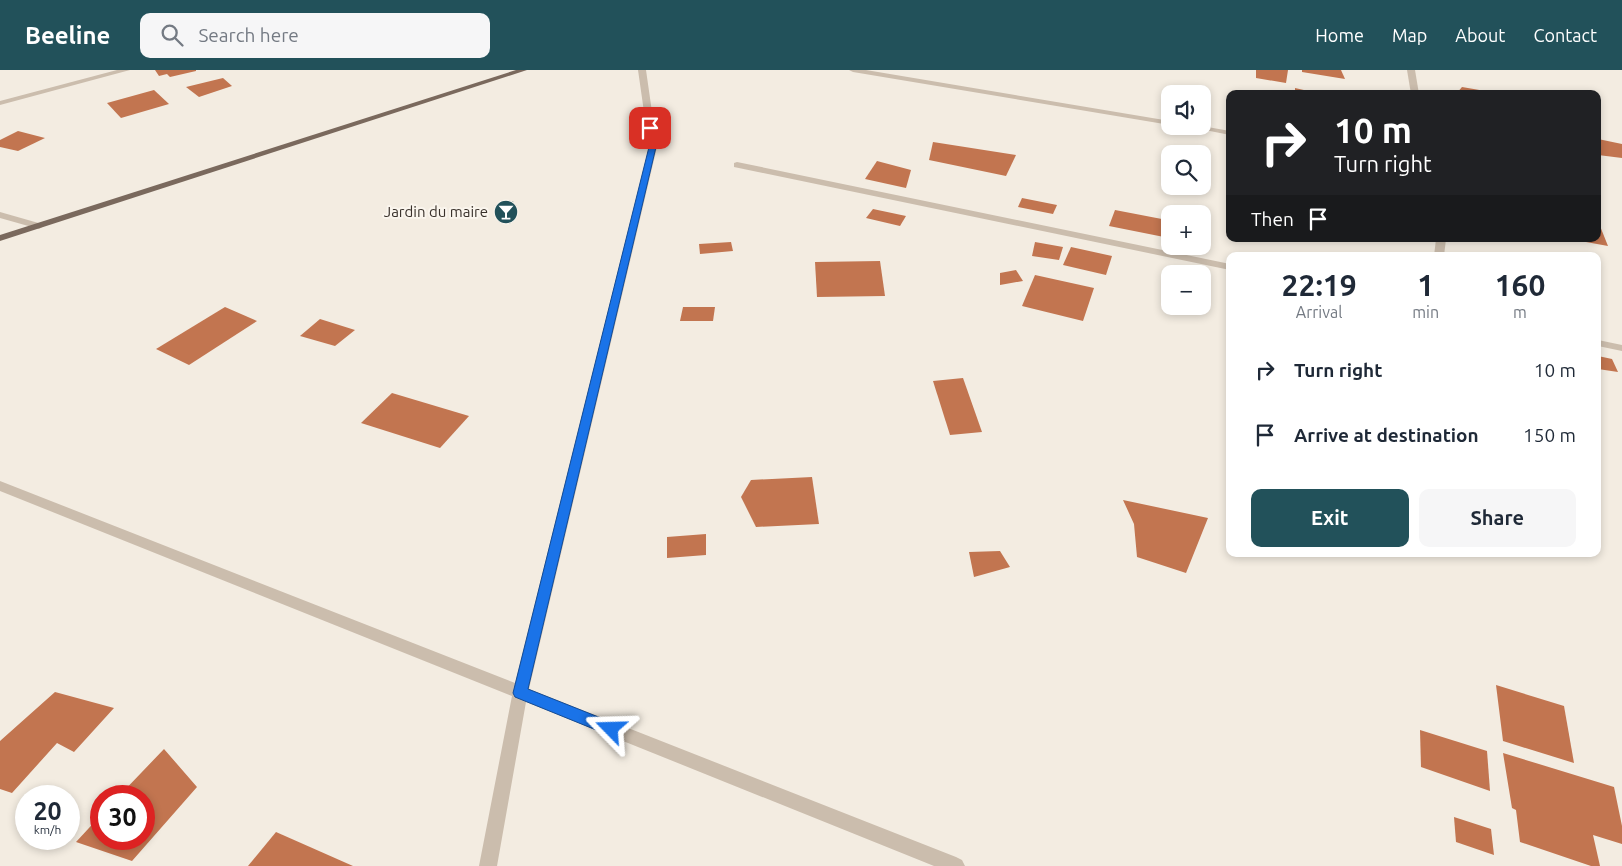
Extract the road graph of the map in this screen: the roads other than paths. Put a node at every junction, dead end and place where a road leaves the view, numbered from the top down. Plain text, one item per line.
1 (126, 70) edge
2 (524, 70) edge
3 (642, 70) edge
4 (853, 70) edge
5 (1411, 70) edge
6 (1414, 90) edge
7 (0, 103) edge
8 (1161, 121) edge
9 (1211, 130) edge
10 (1226, 132) edge
11 (737, 165) dead end
12 (0, 215) edge
13 (39, 226) junction
14 (0, 238) edge
15 (1226, 266) edge
16 (1601, 344) edge
17 (1622, 348) edge
18 (0, 486) edge
19 (520, 693) junction
20 (488, 866) edge
21 (956, 866) edge

1 - 7 street
2 - 13 main road
3 - 19 street
4 - 8 street
5 - 6 street
9 - 10 street
11 - 15 street
12 - 13 street
13 - 14 main road
16 - 17 street
18 - 19 street
19 - 20 street
19 - 21 street

